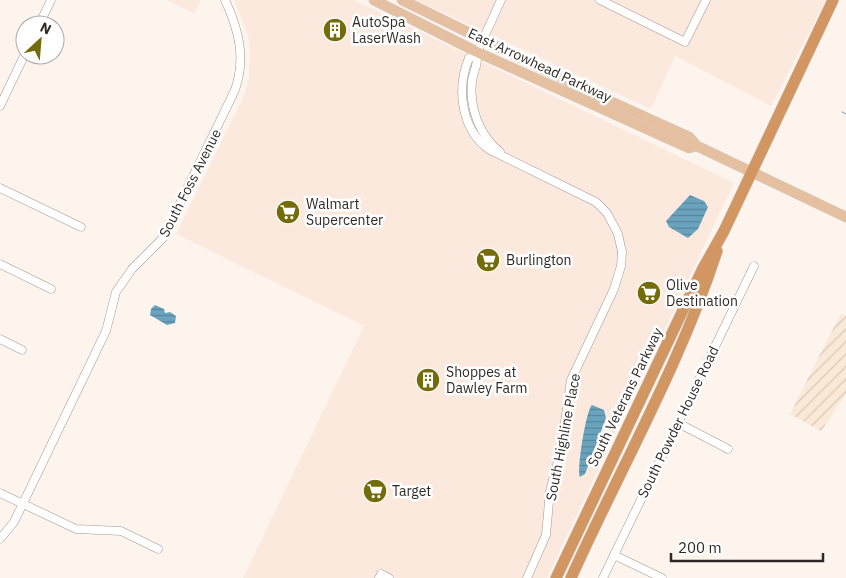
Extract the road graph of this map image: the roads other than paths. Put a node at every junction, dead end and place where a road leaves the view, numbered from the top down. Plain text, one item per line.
1 (51, 0) edge
2 (225, 0) edge
3 (374, 0) edge
4 (402, 0) edge
5 (501, 0) edge
6 (600, 0) edge
7 (706, 0) edge
8 (833, 0) edge
9 (44, 15) edge
10 (483, 40) junction
11 (476, 54) junction
12 (20, 65) edge
13 (0, 106) edge
14 (697, 146) junction
15 (505, 156) junction
16 (752, 172) junction
17 (0, 188) edge
18 (846, 217) edge
19 (81, 227) dead end
20 (724, 231) junction
21 (0, 264) edge
22 (754, 266) dead end
23 (51, 289) dead end
24 (0, 339) edge
25 (22, 350) dead end
26 (678, 423) junction
27 (728, 449) dead end
28 (0, 493) edge
29 (23, 504) junction
30 (0, 539) edge
31 (158, 549) dead end
32 (614, 555) junction
33 (527, 578) edge
34 (556, 578) edge
35 (571, 578) edge
36 (603, 578) edge
37 (662, 578) edge

1 - 9 street
2 - 29 street, South Foss Avenue
3 - 11 main road, East Arrowhead Parkway
4 - 10 main road, East Arrowhead Parkway
5 - 10 street
6 - 7 street
8 - 16 highway, South Veterans Parkway
10 - 11 street
10 - 14 main road, East Arrowhead Parkway
11 - 14 main road, East Arrowhead Parkway
11 - 15 street, South Highline Place
11 - 15 street, South Highline Place
12 - 13 street
14 - 16 main road, East Arrowhead Parkway
15 - 33 street, South Highline Place
16 - 18 main road, East Arrowhead Parkway
16 - 20 highway, South Veterans Parkway
17 - 19 street
20 - 34 highway, South Veterans Parkway
20 - 35 highway, South Veterans Parkway
21 - 23 street
22 - 26 street, South Powder House Road
24 - 25 street
26 - 27 street
26 - 32 street, South Powder House Road
28 - 29 street
29 - 30 street, South Foss Avenue
29 - 31 street
32 - 36 street, South Powder House Road
32 - 37 street

